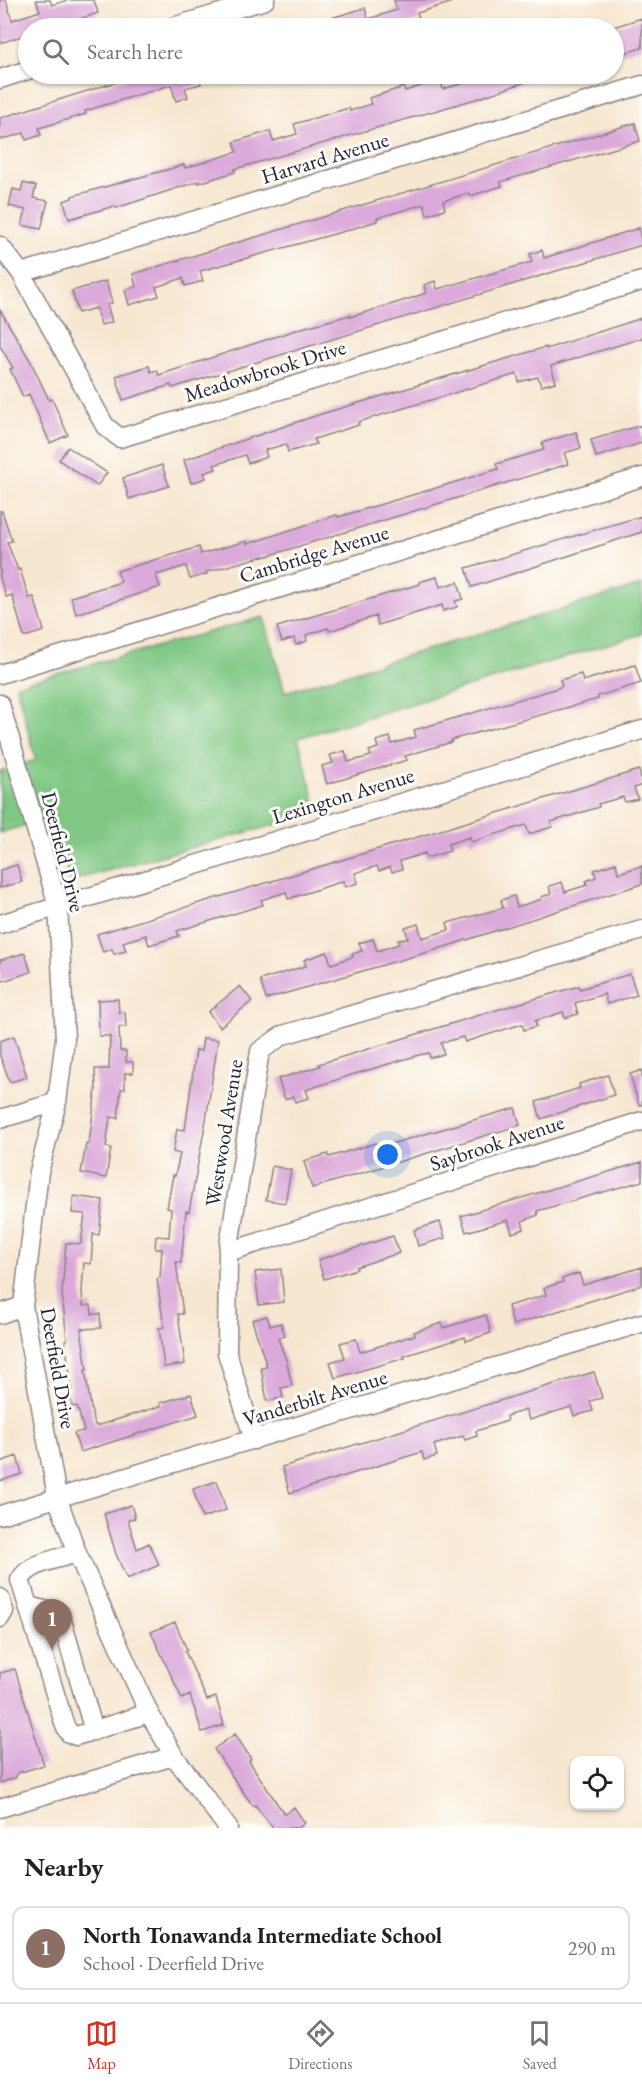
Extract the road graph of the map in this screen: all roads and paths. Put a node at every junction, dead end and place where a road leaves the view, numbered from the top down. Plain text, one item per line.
1 (265, 0) edge
2 (203, 18) edge
3 (18, 73) edge
4 (0, 79) edge
5 (642, 85) edge
6 (0, 246) edge
7 (21, 273) junction
8 (642, 281) edge
9 (642, 477) edge
10 (0, 674) edge
11 (0, 704) edge
12 (642, 730) edge
13 (58, 906) junction
14 (0, 924) edge
15 (642, 930) edge
16 (57, 1102) junction
17 (0, 1119) edge
18 (642, 1121) edge
19 (228, 1252) junction
20 (23, 1306) junction
21 (0, 1314) edge
22 (642, 1323) edge
23 (254, 1440) junction
24 (57, 1497) junction
25 (0, 1515) edge
26 (77, 1553) junction
27 (0, 1598) edge
28 (28, 1606) junction
29 (0, 1618) edge
30 (149, 1713) junction
31 (94, 1731) junction
32 (174, 1756) junction
33 (0, 1808) edge
34 (228, 1828) edge

1 - 2 street
3 - 4 street
5 - 7 street, Harvard Avenue
6 - 7 street, Meadowbrook Drive
7 - 8 street, Meadowbrook Drive
9 - 10 street, Cambridge Avenue
11 - 13 street, Deerfield Drive
12 - 13 street, Lexington Avenue
13 - 14 street, Lexington Avenue
13 - 16 street, Deerfield Drive
15 - 19 street, Westwood Avenue
16 - 17 street
16 - 20 street, Deerfield Drive
18 - 19 street, Saybrook Avenue
19 - 23 street, Westwood Avenue
20 - 21 street
20 - 24 street, Deerfield Drive
22 - 23 street, Vanderbilt Avenue
23 - 24 street, Vanderbilt Avenue
24 - 25 street, Vanderbilt Avenue
24 - 26 street, Deerfield Drive
26 - 28 street
26 - 30 street, Deerfield Drive
27 - 29 street
28 - 31 street
28 - 31 street
30 - 31 street
30 - 32 street, Deerfield Drive
32 - 33 street
32 - 34 street, Deerfield Drive

